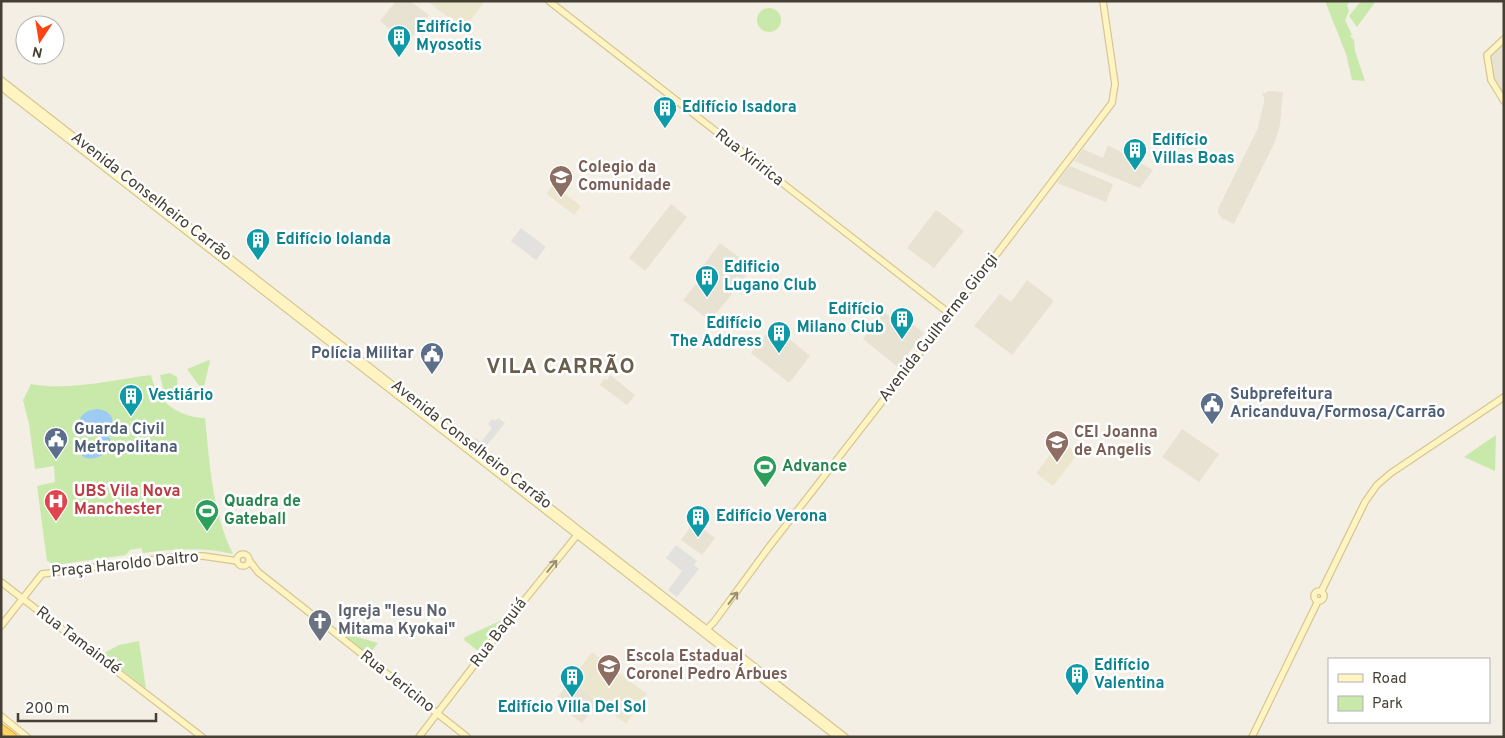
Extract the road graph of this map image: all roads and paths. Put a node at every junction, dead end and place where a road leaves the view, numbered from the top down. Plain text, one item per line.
1 (548, 1) edge
2 (1104, 1) edge
3 (1504, 39) edge
4 (1, 80) edge
5 (1, 88) edge
6 (1504, 101) edge
7 (950, 314) junction
8 (1504, 397) edge
9 (578, 533) junction
10 (249, 560) junction
11 (237, 561) junction
12 (244, 566) junction
13 (258, 572) junction
14 (1, 582) edge
15 (23, 599) junction
16 (1, 626) edge
17 (705, 631) junction
18 (437, 713) junction
19 (1, 716) edge
20 (1, 728) edge
21 (12, 737) edge
22 (27, 737) edge
23 (202, 737) edge
24 (419, 737) edge
25 (467, 737) edge
26 (837, 737) edge
27 (845, 737) edge
28 (1252, 737) edge

1 - 7 street, Rua Xiririca
2 - 7 street, Avenida Guilherme Giorgi
3 - 6 street
4 - 9 street, Avenida Conselheiro Carrão
5 - 9 street, Avenida Conselheiro Carrão
17 -> 7 street, Avenida Guilherme Giorgi
8 - 28 street
9 - 17 street, Avenida Conselheiro Carrão
18 -> 9 street, Rua Baquiá
10 - 11 street
10 - 12 street
10 - 13 street, Rua Jericino
11 - 12 street
11 - 15 street, Praça Haroldo Daltro
12 - 13 street, Rua Jericino
13 - 18 street, Rua Jericino
14 - 15 street, Rua Tamaindé
15 - 16 street
15 - 23 street, Rua Tamaindé
17 - 26 street, Avenida Conselheiro Carrão
17 - 27 street, Avenida Conselheiro Carrão
18 - 24 street, Rua Baquiá
18 - 25 street, Rua Jericino
19 - 22 street
20 - 21 highway

